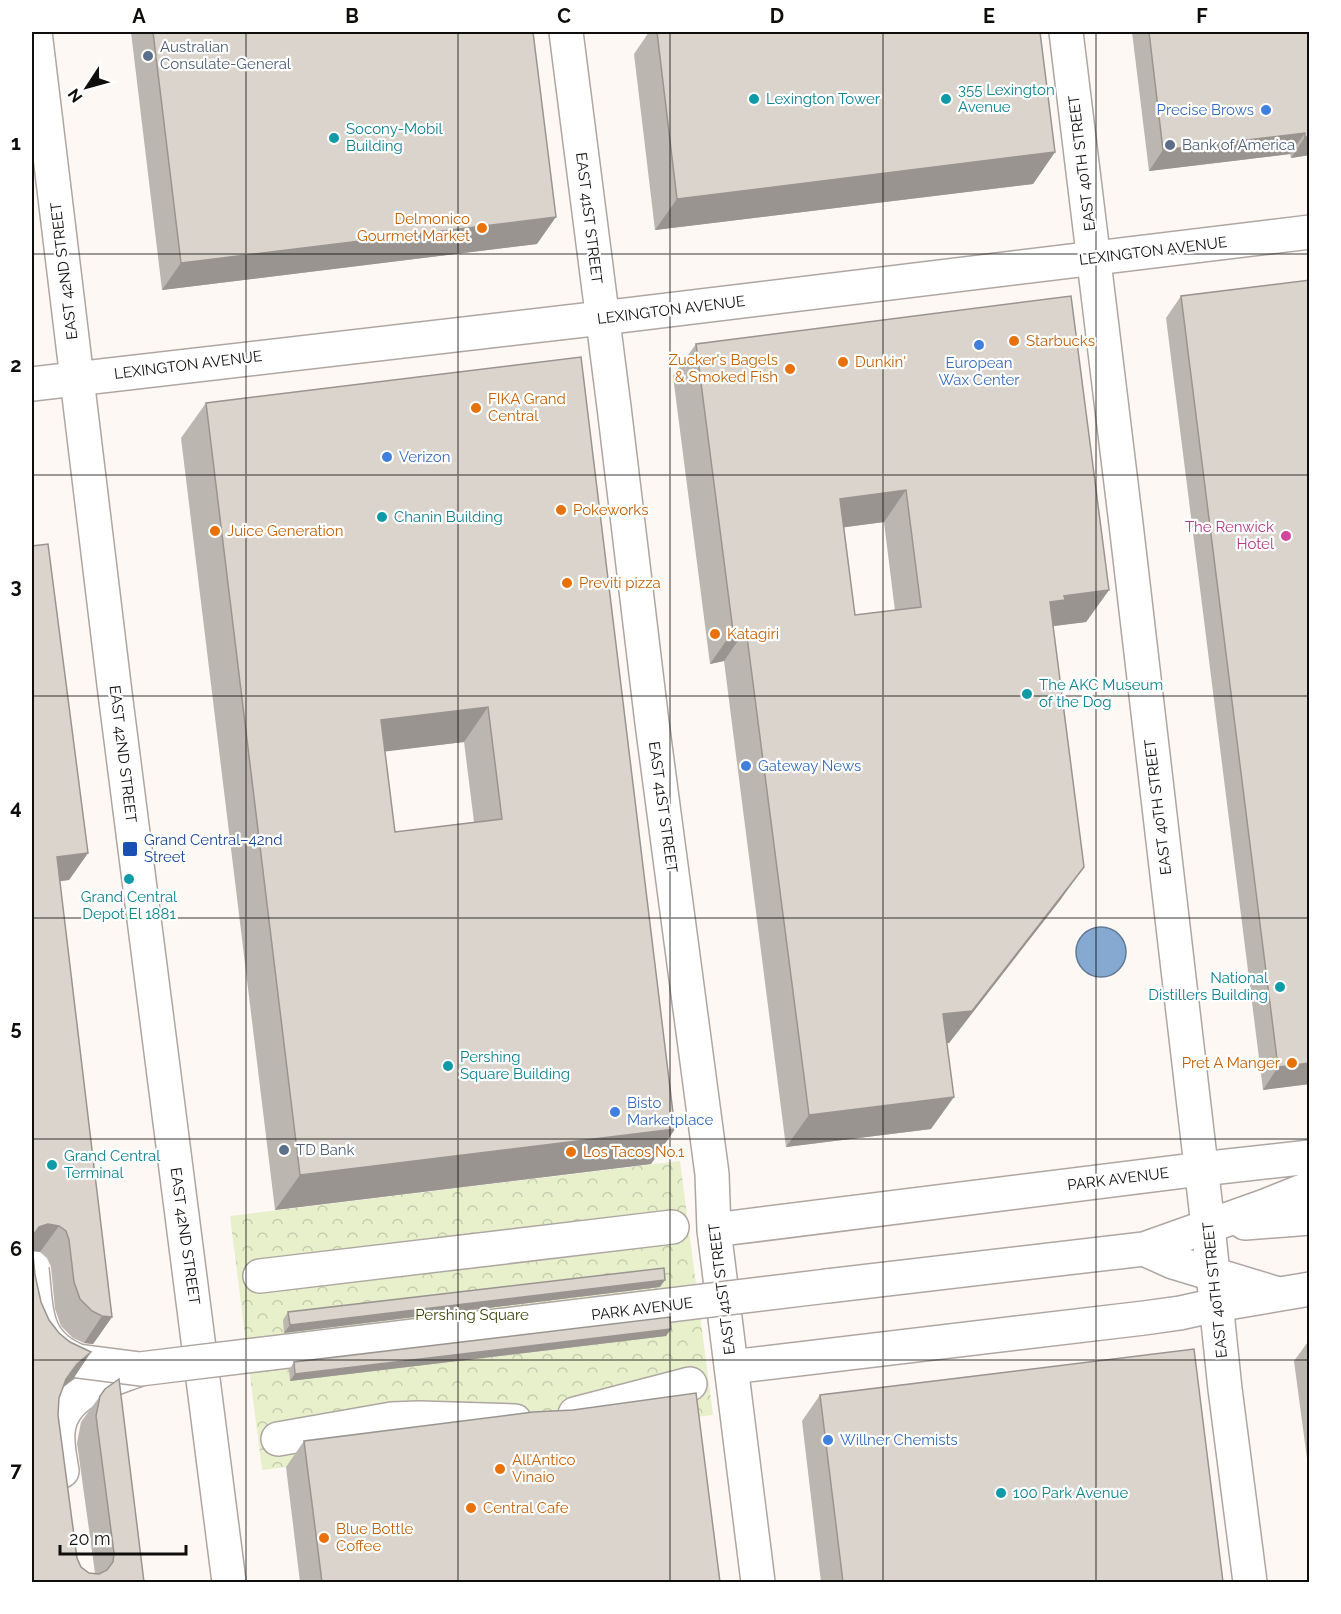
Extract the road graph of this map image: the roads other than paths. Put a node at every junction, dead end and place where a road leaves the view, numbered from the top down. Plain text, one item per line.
1 (35, 32) edge
2 (566, 32) edge
3 (1066, 32) edge
4 (1310, 232) edge
5 (1094, 259) junction
6 (602, 318) junction
7 (77, 378) junction
8 (32, 384) edge
9 (1310, 1157) edge
10 (1201, 1169) junction
11 (1310, 1188) edge
12 (1310, 1218) edge
13 (1208, 1226) junction
14 (672, 1227) dead end
15 (714, 1230) junction
16 (1144, 1249) junction
17 (32, 1269) edge
18 (260, 1276) dead end
19 (1310, 1288) edge
20 (1214, 1289) junction
21 (731, 1367) junction
22 (140, 1369) junction
23 (690, 1384) dead end
24 (278, 1439) dead end
25 (66, 1501) edge
26 (230, 1582) edge
27 (758, 1582) edge
28 (1250, 1582) edge

1 - 7 street, EAST 42ND STREET
2 - 6 street, EAST 41ST STREET
3 - 5 street, EAST 40TH STREET
4 - 5 street, LEXINGTON AVENUE
5 - 6 street, LEXINGTON AVENUE
5 - 10 street, EAST 40TH STREET
6 - 7 street, LEXINGTON AVENUE
6 - 15 street, EAST 41ST STREET
7 - 8 street, LEXINGTON AVENUE
7 - 26 street, EAST 42ND STREET
9 - 10 street, PARK AVENUE
10 - 13 street, EAST 40TH STREET
10 - 15 street, PARK AVENUE
11 - 13 street, PARK AVENUE
12 - 13 street
13 - 16 street, PARK AVENUE
13 - 20 street, EAST 40TH STREET
14 - 18 street
15 - 21 street, EAST 41ST STREET
16 - 20 street
16 - 22 street, PARK AVENUE, bridge
17 - 22 street, PARK AVENUE, bridge
19 - 20 street
20 - 21 street
20 - 28 street, EAST 40TH STREET
21 - 27 street, EAST 41ST STREET
22 - 25 street, PARK AVENUE
23 - 24 street

